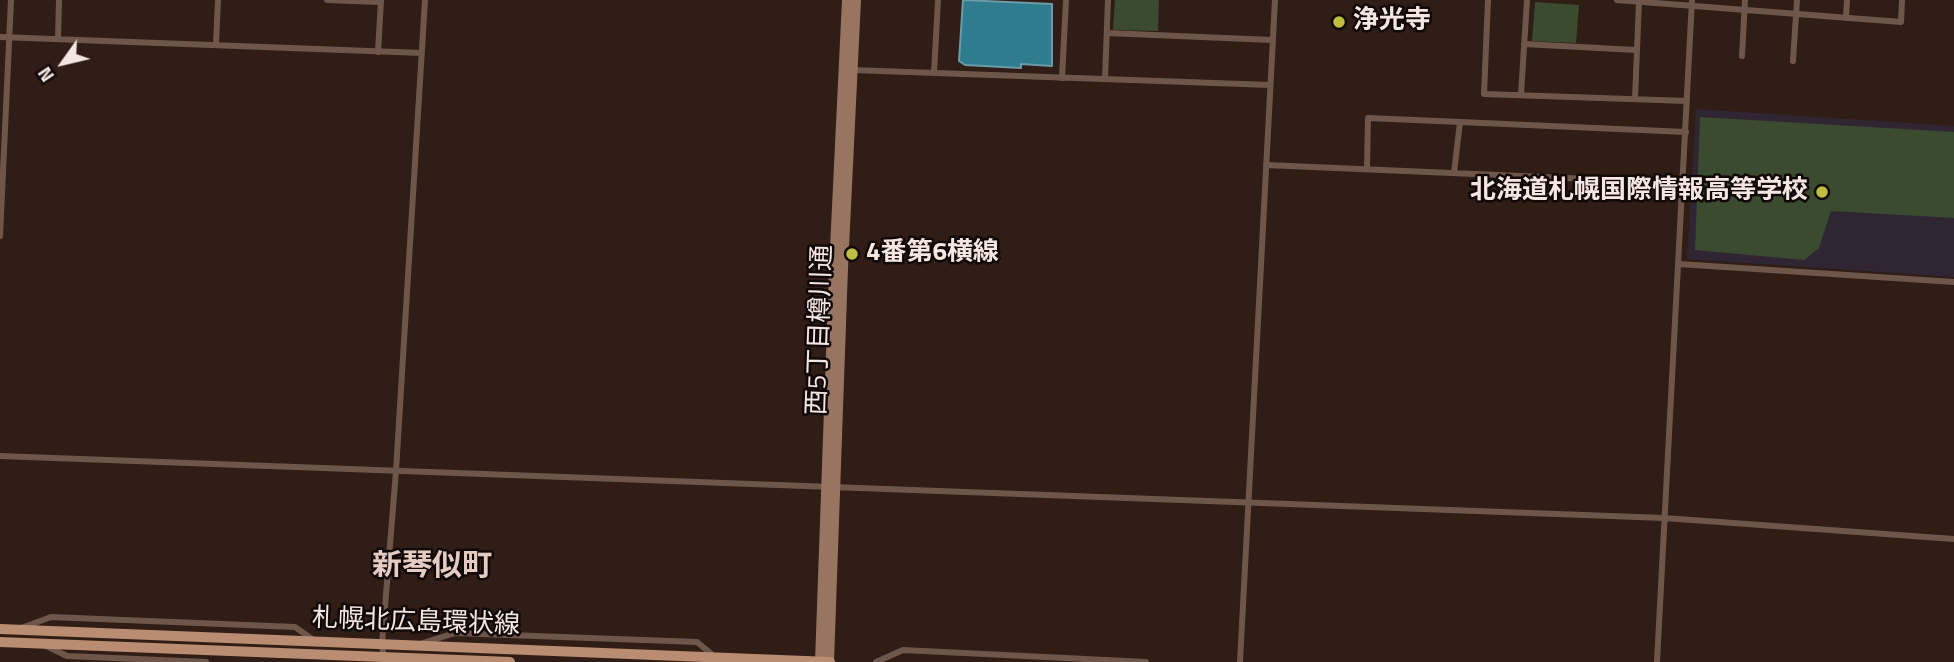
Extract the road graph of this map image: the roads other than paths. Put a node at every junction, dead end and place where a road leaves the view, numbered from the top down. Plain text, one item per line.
1 (11, 0) edge
2 (59, 0) edge
3 (218, 0) edge
4 (327, 0) edge
5 (425, 0) edge
6 (847, 0) edge
7 (856, 0) edge
8 (938, 0) edge
9 (1066, 0) edge
10 (1108, 0) edge
11 (1275, 0) edge
12 (1488, 0) edge
13 (1527, 0) edge
14 (1617, 0) edge
15 (1745, 0) edge
16 (1797, 0) edge
17 (1847, 0) edge
18 (1902, 0) edge
19 (381, 1) edge
20 (1639, 1) edge
21 (1692, 2) edge
22 (1745, 9) junction
23 (1796, 13) junction
24 (1846, 18) junction
25 (1107, 33) junction
26 (0, 37) edge
27 (9, 38) junction
28 (58, 39) junction
29 (1272, 40) junction
30 (216, 44) junction
31 (1524, 44) junction
32 (1636, 50) junction
33 (377, 52) junction
34 (422, 53) junction
35 (1742, 56) dead end
36 (1793, 61) dead end
37 (848, 69) junction
38 (934, 73) junction
39 (1062, 78) junction
40 (1105, 79) junction
41 (1270, 85) junction
42 (1521, 95) junction
43 (1635, 99) junction
44 (1687, 101) junction
45 (1460, 122) junction
46 (1686, 132) junction
47 (1266, 165) junction
48 (1367, 169) junction
49 (1454, 173) junction
50 (1683, 183) junction
51 (0, 236) edge
52 (1679, 264) junction
53 (1954, 282) edge
54 (0, 456) edge
55 (396, 471) junction
56 (831, 487) junction
57 (1249, 502) junction
58 (1664, 518) junction
59 (1954, 539) edge
60 (0, 629) edge
61 (0, 642) edge
62 (43, 644) junction
63 (382, 644) junction
64 (333, 655) junction
65 (384, 660) edge
66 (455, 661) edge
67 (206, 662) edge
68 (319, 662) edge
69 (510, 662) edge
70 (825, 662) edge
71 (877, 662) edge
72 (1146, 662) edge
73 (1240, 662) edge
74 (1657, 662) edge

1 - 27 street
2 - 28 street
3 - 30 street
4 - 19 street
5 - 34 street
6 - 37 main road, 西5丁目樽川通
7 - 37 main road, 西5丁目樽川通
8 - 38 street
9 - 39 street
10 - 25 street
11 - 29 street
12 - 42 street
13 - 31 street
14 - 20 street
15 - 22 street
16 - 23 street
17 - 24 street
18 - 24 street
19 - 33 street
20 - 21 street
20 - 32 street
21 - 22 street
21 - 44 street
22 - 23 street
22 - 35 street
23 - 24 street
23 - 36 street
25 - 29 street
25 - 40 street
26 - 27 street
27 - 28 street
27 - 51 street
28 - 30 street
29 - 41 street
30 - 33 street
31 - 32 street
31 - 42 street
32 - 43 street
33 - 34 street
34 - 55 street
37 - 38 street
37 - 56 main road, 西5丁目樽川通
38 - 39 street
39 - 40 street
40 - 41 street
41 - 47 street
42 - 43 street
43 - 44 street
44 - 46 street
45 - 46 street
45 - 48 street
45 - 49 street
46 - 50 street
47 - 48 street
47 - 57 street
48 - 49 street
49 - 50 street
50 - 52 street
52 - 53 street
52 - 58 street
54 - 55 street
55 - 56 street
55 - 63 street
56 - 57 street
56 - 70 main road, 西5丁目樽川通
57 - 58 street
57 - 73 street
58 - 59 street
58 - 74 street
60 - 63 main road, 札幌北広島環状線
61 - 62 main road, 札幌北広島環状線
62 - 64 main road, 札幌北広島環状線
62 - 67 street
63 - 65 street
63 - 70 main road, 札幌北広島環状線
64 - 65 main road, 札幌北広島環状線
64 - 68 street
65 - 66 main road, 札幌北広島環状線
66 - 69 main road, 札幌北広島環状線
71 - 72 street

